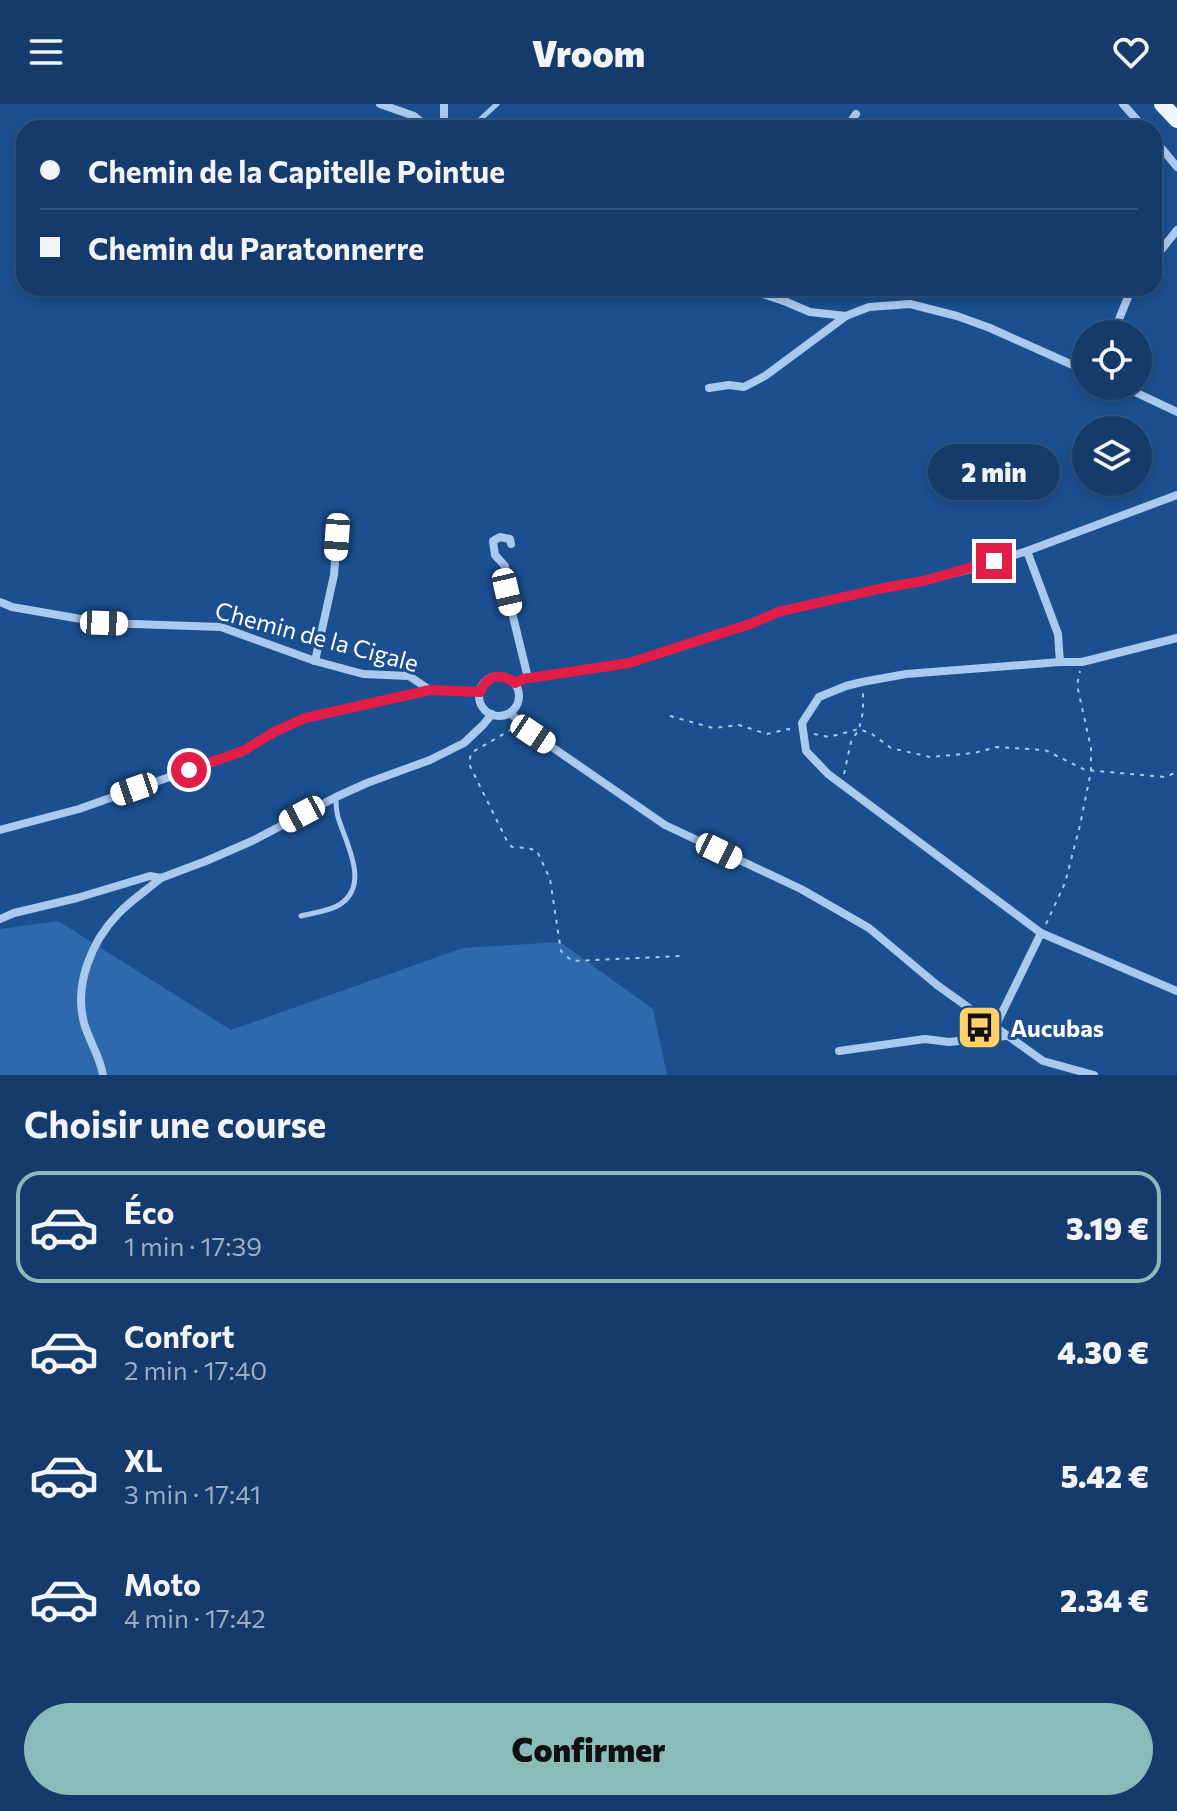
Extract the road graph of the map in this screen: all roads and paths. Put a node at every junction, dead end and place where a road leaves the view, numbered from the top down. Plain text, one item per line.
1 (380, 104) edge
2 (497, 104) edge
3 (1123, 104) edge
4 (1162, 104) edge
5 (856, 114) dead end
6 (419, 120) edge
7 (480, 120) edge
8 (852, 120) edge
9 (1137, 120) edge
10 (1177, 120) edge
11 (1162, 149) edge
12 (1177, 167) edge
13 (1177, 230) edge
14 (1162, 249) edge
15 (769, 296) edge
16 (785, 296) edge
17 (1129, 296) edge
18 (784, 301) junction
19 (846, 316) junction
20 (1119, 320) edge
21 (1072, 365) edge
22 (709, 388) dead end
23 (1152, 400) edge
24 (1177, 412) edge
25 (1177, 495) edge
26 (337, 537) dead end
27 (511, 544) dead end
28 (1027, 551) junction
29 (0, 602) edge
30 (1177, 638) edge
31 (315, 661) junction
32 (1060, 662) junction
33 (1081, 668) dead end
34 (528, 678) junction
35 (862, 682) junction
36 (515, 683) junction
37 (430, 690) junction
38 (480, 692) junction
39 (510, 713) junction
40 (492, 714) junction
41 (670, 716) dead end
42 (522, 724) junction
43 (859, 729) junction
44 (798, 731) dead end
45 (809, 733) dead end
46 (1091, 771) junction
47 (1177, 772) edge
48 (843, 775) dead end
49 (336, 797) junction
50 (0, 830) edge
51 (161, 878) junction
52 (301, 916) dead end
53 (0, 919) edge
54 (1044, 929) junction
55 (682, 956) dead end
56 (1177, 991) edge
57 (995, 1027) junction
58 (1006, 1036) junction
59 (839, 1051) dead end
60 (103, 1075) edge
61 (1094, 1075) edge

1 - 6 street
2 - 7 lane
3 - 9 street
4 - 10 main road
5 - 8 street
11 - 12 street
13 - 14 street
15 - 18 street
16 - 18 street
17 - 20 street
18 - 19 street
19 - 21 street
19 - 22 street
23 - 24 street
25 - 28 street
26 - 31 street
27 - 34 street
28 - 32 street
28 - 34 street
29 - 31 street, Chemin de la Cigale
30 - 32 street
31 - 37 street, Chemin de la Cigale
32 - 35 street
33 - 46 path
34 - 36 street
35 - 43 path
35 - 54 street
36 - 38 street
36 - 39 street
37 - 38 street, Chemin de la Cigale
37 - 50 street
38 - 40 street
39 - 40 street
39 - 42 street
40 - 49 street
41 - 44 path
42 - 55 path
42 - 57 street
43 - 45 path
43 - 46 path
43 - 48 path
46 - 47 path
46 - 54 path
49 - 51 street
49 - 52 lane
51 - 53 street
51 - 60 street
54 - 56 street
54 - 57 street
57 - 58 street
58 - 59 street
58 - 61 street

